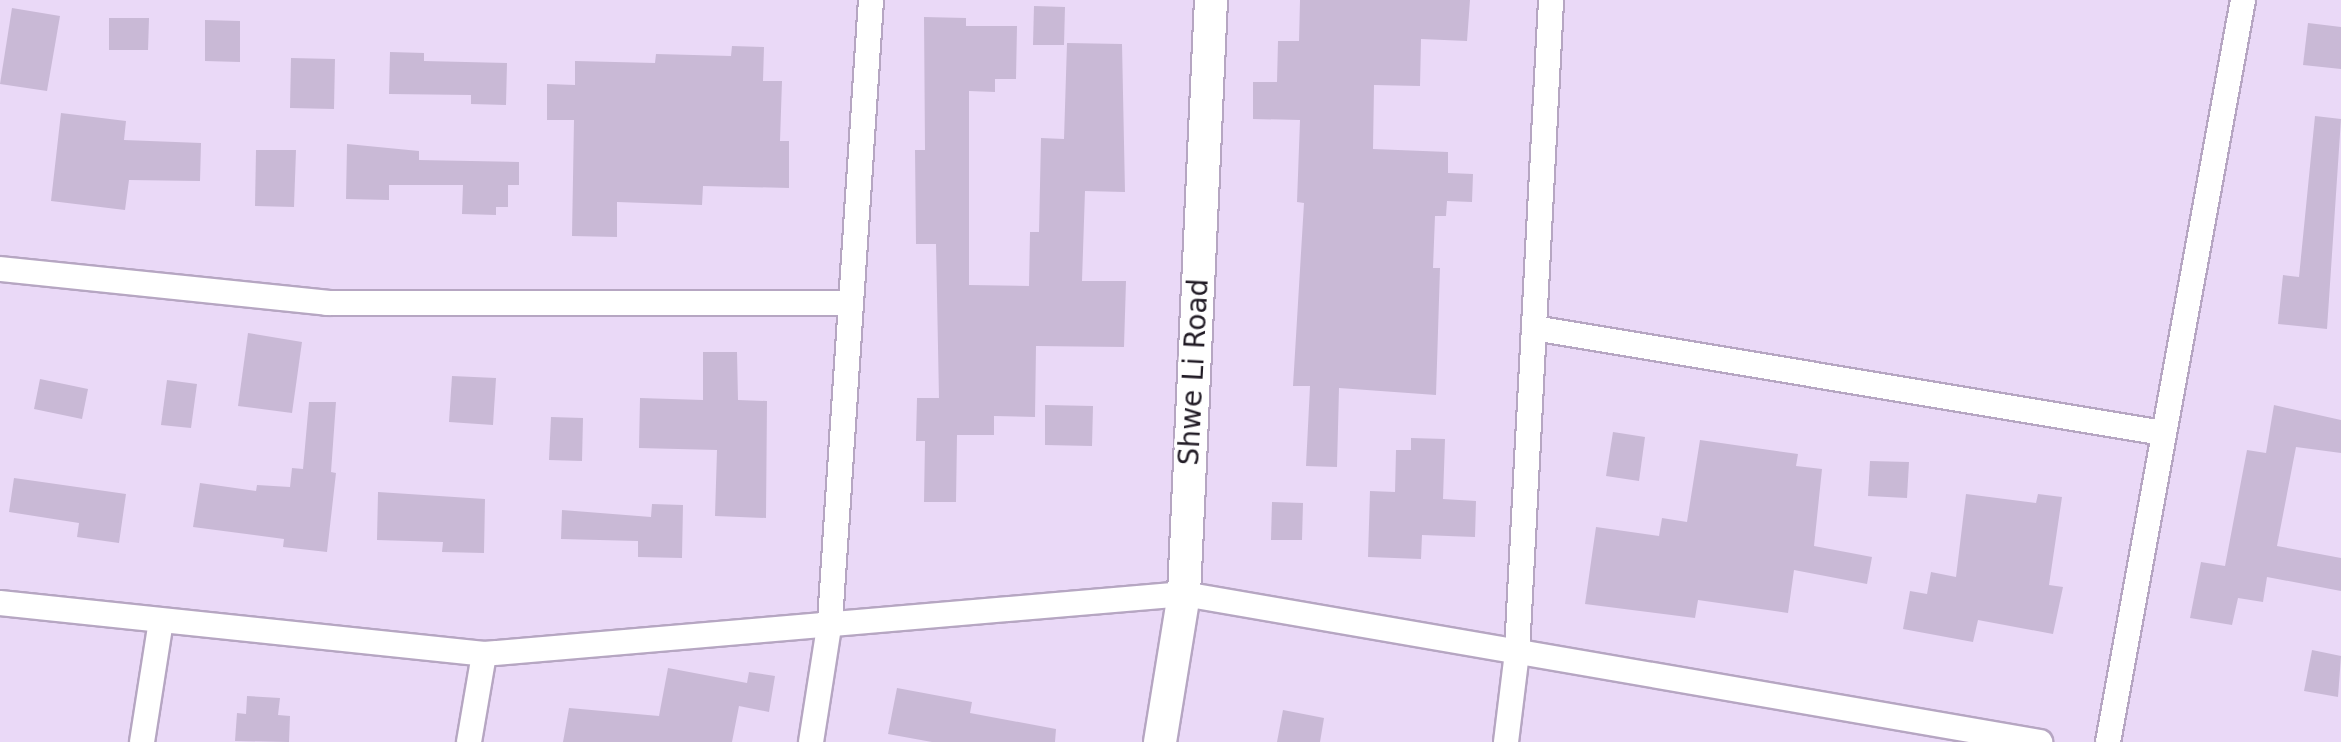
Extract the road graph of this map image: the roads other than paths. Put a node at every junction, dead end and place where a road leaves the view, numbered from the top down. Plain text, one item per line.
1 (871, 0) edge
2 (1211, 0) edge
3 (1551, 0) edge
4 (2243, 0) edge
5 (0, 269) edge
6 (851, 303) junction
7 (1534, 328) junction
8 (2163, 433) junction
9 (1184, 594) junction
10 (0, 603) edge
11 (161, 621) junction
12 (830, 621) junction
13 (1517, 652) junction
14 (484, 654) junction
15 (142, 742) edge
16 (469, 742) edge
17 (811, 742) edge
18 (1160, 742) edge
19 (1506, 742) edge
20 (2040, 742) edge
21 (2108, 742) edge

1 - 6 street
2 - 9 street, Shwe Li Road
3 - 7 street
4 - 8 street
5 - 6 street
6 - 12 street
7 - 8 street
7 - 13 street
8 - 21 street
9 - 12 street
9 - 13 street
9 - 18 street, Shwe Li Road
10 - 11 street
11 - 14 street
11 - 15 street
12 - 14 street
12 - 17 street
13 - 19 street
13 - 20 street
14 - 16 street

